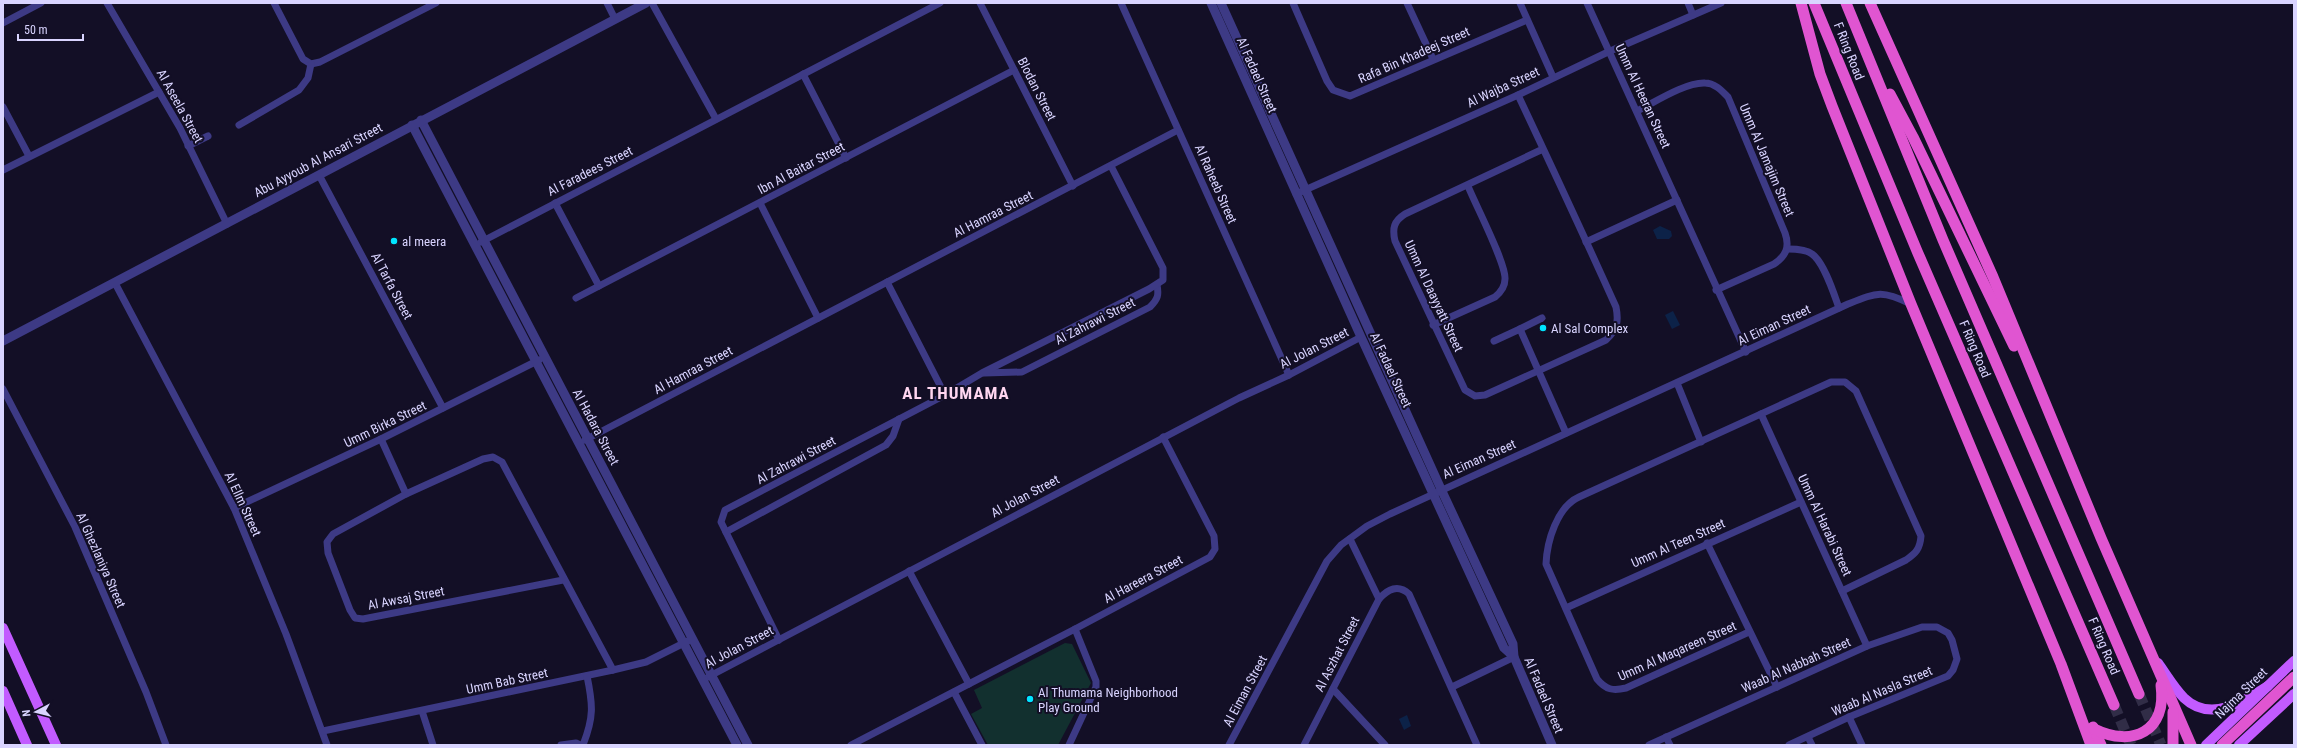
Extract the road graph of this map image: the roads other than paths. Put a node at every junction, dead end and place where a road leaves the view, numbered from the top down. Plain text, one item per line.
1 (41, 3) edge
2 (107, 3) edge
3 (274, 3) edge
4 (436, 3) edge
5 (607, 3) edge
6 (646, 3) edge
7 (652, 3) edge
8 (940, 3) edge
9 (980, 3) edge
10 (1121, 3) edge
11 (1211, 3) edge
12 (1221, 3) edge
13 (1293, 3) edge
14 (1407, 3) edge
15 (1520, 3) edge
16 (1586, 3) edge
17 (1688, 3) edge
18 (1721, 3) edge
19 (1801, 3) edge
20 (1814, 3) edge
21 (1846, 3) edge
22 (1870, 3) edge
23 (1693, 15) junction
24 (615, 18) junction
25 (1527, 20) junction
26 (3, 23) edge
27 (1863, 45) junction
28 (1608, 52) junction
29 (1433, 59) junction
30 (311, 64) junction
31 (1014, 70) junction
32 (804, 74) junction
33 (1553, 77) junction
34 (159, 92) junction
35 (1518, 95) junction
36 (3, 107) edge
37 (1637, 111) junction
38 (421, 120) junction
39 (716, 120) junction
40 (239, 125) dead end
41 (412, 125) junction
42 (1178, 130) junction
43 (208, 136) dead end
44 (188, 146) junction
45 (1543, 149) junction
46 (30, 156) junction
47 (846, 158) junction
48 (1111, 166) junction
49 (3, 170) edge
50 (319, 175) junction
51 (1073, 186) junction
52 (1468, 186) junction
53 (1305, 189) junction
54 (1296, 194) junction
55 (1677, 200) junction
56 (555, 203) junction
57 (760, 203) junction
58 (227, 224) junction
59 (484, 240) junction
60 (1586, 242) junction
61 (475, 245) junction
62 (1788, 249) junction
63 (888, 282) junction
64 (115, 283) junction
65 (1157, 285) junction
66 (599, 286) junction
67 (1716, 290) junction
68 (576, 298) dead end
69 (1911, 304) junction
70 (1839, 308) junction
71 (818, 318) junction
72 (1542, 318) dead end
73 (1433, 325) junction
74 (1520, 329) junction
75 (1361, 337) junction
76 (3, 341) edge
77 (1494, 341) dead end
78 (1746, 352) junction
79 (541, 360) junction
80 (1389, 371) junction
81 (1539, 372) junction
82 (982, 373) junction
83 (1290, 375) junction
84 (1677, 383) junction
85 (3, 389) edge
86 (945, 395) junction
87 (444, 408) junction
88 (1761, 414) junction
89 (898, 419) junction
90 (2056, 431) junction
91 (1566, 433) junction
92 (1163, 437) junction
93 (381, 439) junction
94 (583, 441) junction
95 (1702, 442) junction
96 (1437, 491) junction
97 (406, 494) junction
98 (1801, 502) junction
99 (234, 508) junction
100 (726, 532) junction
101 (1350, 539) junction
102 (1707, 543) junction
103 (909, 571) junction
104 (563, 580) junction
105 (1842, 591) junction
106 (1379, 599) junction
107 (1566, 608) junction
108 (3, 628) edge
109 (1075, 629) junction
110 (1749, 632) junction
111 (779, 640) junction
112 (1952, 640) joint
113 (688, 642) junction
114 (1867, 646) junction
115 (2152, 656) junction
116 (1514, 657) junction
117 (2294, 661) edge
118 (2061, 664) junction
119 (613, 670) junction
120 (2160, 675) junction
121 (587, 676) junction
122 (2294, 677) edge
123 (707, 678) junction
124 (969, 684) junction
125 (2268, 686) junction
126 (1452, 687) junction
127 (1777, 687) junction
128 (1333, 688) junction
129 (3, 692) edge
130 (954, 692) junction
131 (2139, 694) tunnel mouth
132 (2294, 694) edge
133 (2173, 704) junction
134 (2114, 705) tunnel mouth
135 (422, 711) junction
136 (1849, 717) junction
137 (2094, 729) junction
138 (323, 731) junction
139 (1666, 737) junction
140 (1808, 737) junction
141 (2241, 744) edge
142 (27, 745) edge
143 (56, 745) edge
144 (166, 745) edge
145 (327, 745) edge
146 (433, 745) edge
147 (561, 745) edge
148 (580, 745) edge
149 (584, 745) edge
150 (737, 745) edge
151 (748, 745) edge
152 (851, 745) edge
153 (982, 745) edge
154 (1069, 745) edge
155 (1230, 745) edge
156 (1304, 745) edge
157 (1385, 745) edge
158 (1477, 745) edge
159 (1552, 745) edge
160 (1649, 745) edge
161 (1670, 745) edge
162 (1789, 745) edge
163 (1812, 745) edge
164 (1862, 745) edge
165 (2092, 745) edge
166 (2101, 745) edge
167 (2173, 745) edge
168 (2191, 745) edge
169 (2206, 745) edge
170 (2222, 745) edge

1 - 26 street
2 - 34 street, Al Aseela Street
3 - 30 street
4 - 30 street
5 - 24 street
6 - 24 street, Abu Ayyoub Al Ansari Street
7 - 39 street
8 - 32 street, Al Faradees Street
9 - 31 street, Blodan Street
10 - 42 street, Al Raheeb Street
11 - 54 street, Al Fadael Street
12 - 53 street
13 - 29 street, Rafa Bin Khadeej Street
14 - 29 street
15 - 25 street
16 - 28 street, Umm Al Heeran Street
17 - 23 street
18 - 23 street, Al Wajba Street
19 - 69 highway
20 - 134 highway, F Ring Road
21 - 27 highway, F Ring Road
22 - 90 highway
23 - 28 street, Al Wajba Street
24 - 38 street, Abu Ayyoub Al Ansari Street
25 - 29 street, Rafa Bin Khadeej Street
25 - 33 street
27 - 90 highway
27 - 131 highway, F Ring Road
28 - 33 street, Al Wajba Street
28 - 37 street, Umm Al Heeran Street
30 - 40 street
31 - 47 street, Ibn Al Baitar Street
31 - 51 street, Blodan Street
32 - 39 street, Al Faradees Street
32 - 47 street
33 - 35 street, Al Wajba Street
34 - 44 street, Al Aseela Street
34 - 46 street
35 - 45 street, Umm Al Daayyatt Street
35 - 53 street, Al Wajba Street
36 - 46 street
37 - 55 street, Umm Al Heeran Street
37 - 62 street, Umm Al Jamajim Street
38 - 41 street, Abu Ayyoub Al Ansari Street
38 - 59 street, Al Hadara Street
39 - 56 street, Al Faradees Street
41 - 50 street, Abu Ayyoub Al Ansari Street
41 - 61 street, Al Hadara Street
42 - 48 street, Al Hamraa Street
42 - 83 street, Al Raheeb Street
43 - 44 street
44 - 58 street, Al Aseela Street
45 - 52 street, Umm Al Daayyatt Street
45 - 60 street, Umm Al Daayyatt Street
46 - 49 street
47 - 57 street, Ibn Al Baitar Street
48 - 51 street, Al Hamraa Street
48 - 65 street, Al Zahrawi Street
50 - 58 street, Abu Ayyoub Al Ansari Street
50 - 87 street, Al Tarfa Street
51 - 63 street, Al Hamraa Street
52 - 73 street
52 - 73 street, Umm Al Daayyatt Street
53 - 54 street, Al Wajba Street
53 - 80 street
54 - 75 street, Al Fadael Street
55 - 60 street
55 - 67 street, Umm Al Heeran Street
56 - 59 street, Al Faradees Street
56 - 66 street
57 - 66 street, Ibn Al Baitar Street
57 - 71 street
58 - 64 street, Abu Ayyoub Al Ansari Street
59 - 61 street, Al Faradees Street
59 - 79 street, Al Hadara Street
60 - 81 street, Umm Al Daayyatt Street
61 - 79 street, Al Hadara Street
62 - 67 street
62 - 70 street
63 - 71 street, Al Hamraa Street
63 - 86 street
64 - 76 street, Abu Ayyoub Al Ansari Street
64 - 99 street, Al Ellm Street
65 - 82 street, Al Zahrawi Street
65 - 82 street, Al Zahrawi Street
66 - 68 street, Ibn Al Baitar Street
67 - 78 street, Umm Al Heeran Street
69 - 70 street, Al Eiman Street
69 - 118 highway
70 - 78 street, Al Eiman Street
71 - 94 street, Al Hamraa Street
72 - 74 street
73 - 81 street, Umm Al Daayyatt Street
74 - 77 street
74 - 81 street
75 - 80 street
75 - 83 street, Al Jolan Street
75 - 96 street, Al Fadael Street
78 - 84 street, Al Eiman Street
79 - 87 street, Umm Birka Street
79 - 94 street, Al Hadara Street
80 - 96 street
81 - 91 street
82 - 86 street, Al Zahrawi Street
83 - 92 street, Al Jolan Street
84 - 91 street, Al Eiman Street
84 - 95 street
85 - 144 street, Al Ghezlaniya Street
86 - 89 street, Al Zahrawi Street
87 - 93 street, Umm Birka Street
88 - 95 street, Umm Al Maqareen Street
88 - 98 street, Umm Al Harabi Street
88 - 105 street, Umm Al Maqareen Street
89 - 100 street
89 - 100 street, Al Zahrawi Street
90 - 115 highway
91 - 96 street, Al Eiman Street
92 - 103 street, Al Jolan Street
92 - 109 street, Al Hareera Street
93 - 97 street
93 - 99 street, Umm Birka Street
94 - 113 street, Al Hadara Street
95 - 107 street, Umm Al Maqareen Street
96 - 101 street, Al Eiman Street
96 - 116 street
96 - 116 street, Al Fadael Street
97 - 104 street, Al Awsaj Street
97 - 104 street, Al Awsaj Street
98 - 102 street, Umm Al Teen Street
98 - 105 street, Umm Al Harabi Street
99 - 138 street, Al Ellm Street
100 - 111 street, Al Zahrawi Street
101 - 106 street
101 - 155 street, Al Eiman Street
102 - 107 street, Umm Al Teen Street
102 - 110 street
103 - 111 street, Al Jolan Street
103 - 124 street
104 - 119 street, Al Awsaj Street
105 - 114 street, Umm Al Harabi Street
106 - 126 street
106 - 128 street, Al Aszhat Street
107 - 110 street, Umm Al Maqareen Street
108 - 143 main road
109 - 124 street, Al Hareera Street
109 - 154 street
110 - 127 street
111 - 123 street, Al Jolan Street
112 - 114 street, Waab Al Nabbah Street
112 - 136 street, Waab Al Nasla Street
113 - 119 street, Umm Bab Street
113 - 123 street, Al Hadara Street
114 - 127 street, Waab Al Nabbah Street
115 - 120 highway
115 - 125 main road
116 - 126 street
116 - 159 street, Al Fadael Street
117 - 125 main road, Najma Street
118 - 137 highway
118 - 165 highway
119 - 121 street, Umm Bab Street
120 - 133 highway
120 - 137 highway
121 - 135 street, Umm Bab Street
121 - 149 street
122 - 170 highway
123 - 150 street, Al Hadara Street
123 - 151 street, Al Hadara Street
124 - 130 street, Al Hareera Street
125 - 169 main road, Najma Street
126 - 158 street
127 - 139 street, Waab Al Nabbah Street
128 - 156 street, Al Aszhat Street
128 - 157 street
129 - 142 main road
130 - 152 street, Al Hareera Street
130 - 153 street
132 - 141 main road
133 - 167 highway
133 - 168 highway
135 - 138 street, Umm Bab Street
135 - 146 street
136 - 140 street, Waab Al Nasla Street
136 - 164 street
137 - 166 highway
138 - 145 street, Al Ellm Street
139 - 160 street, Waab Al Nabbah Street
139 - 161 street
140 - 162 street, Waab Al Nasla Street
140 - 163 street
147 - 148 street

